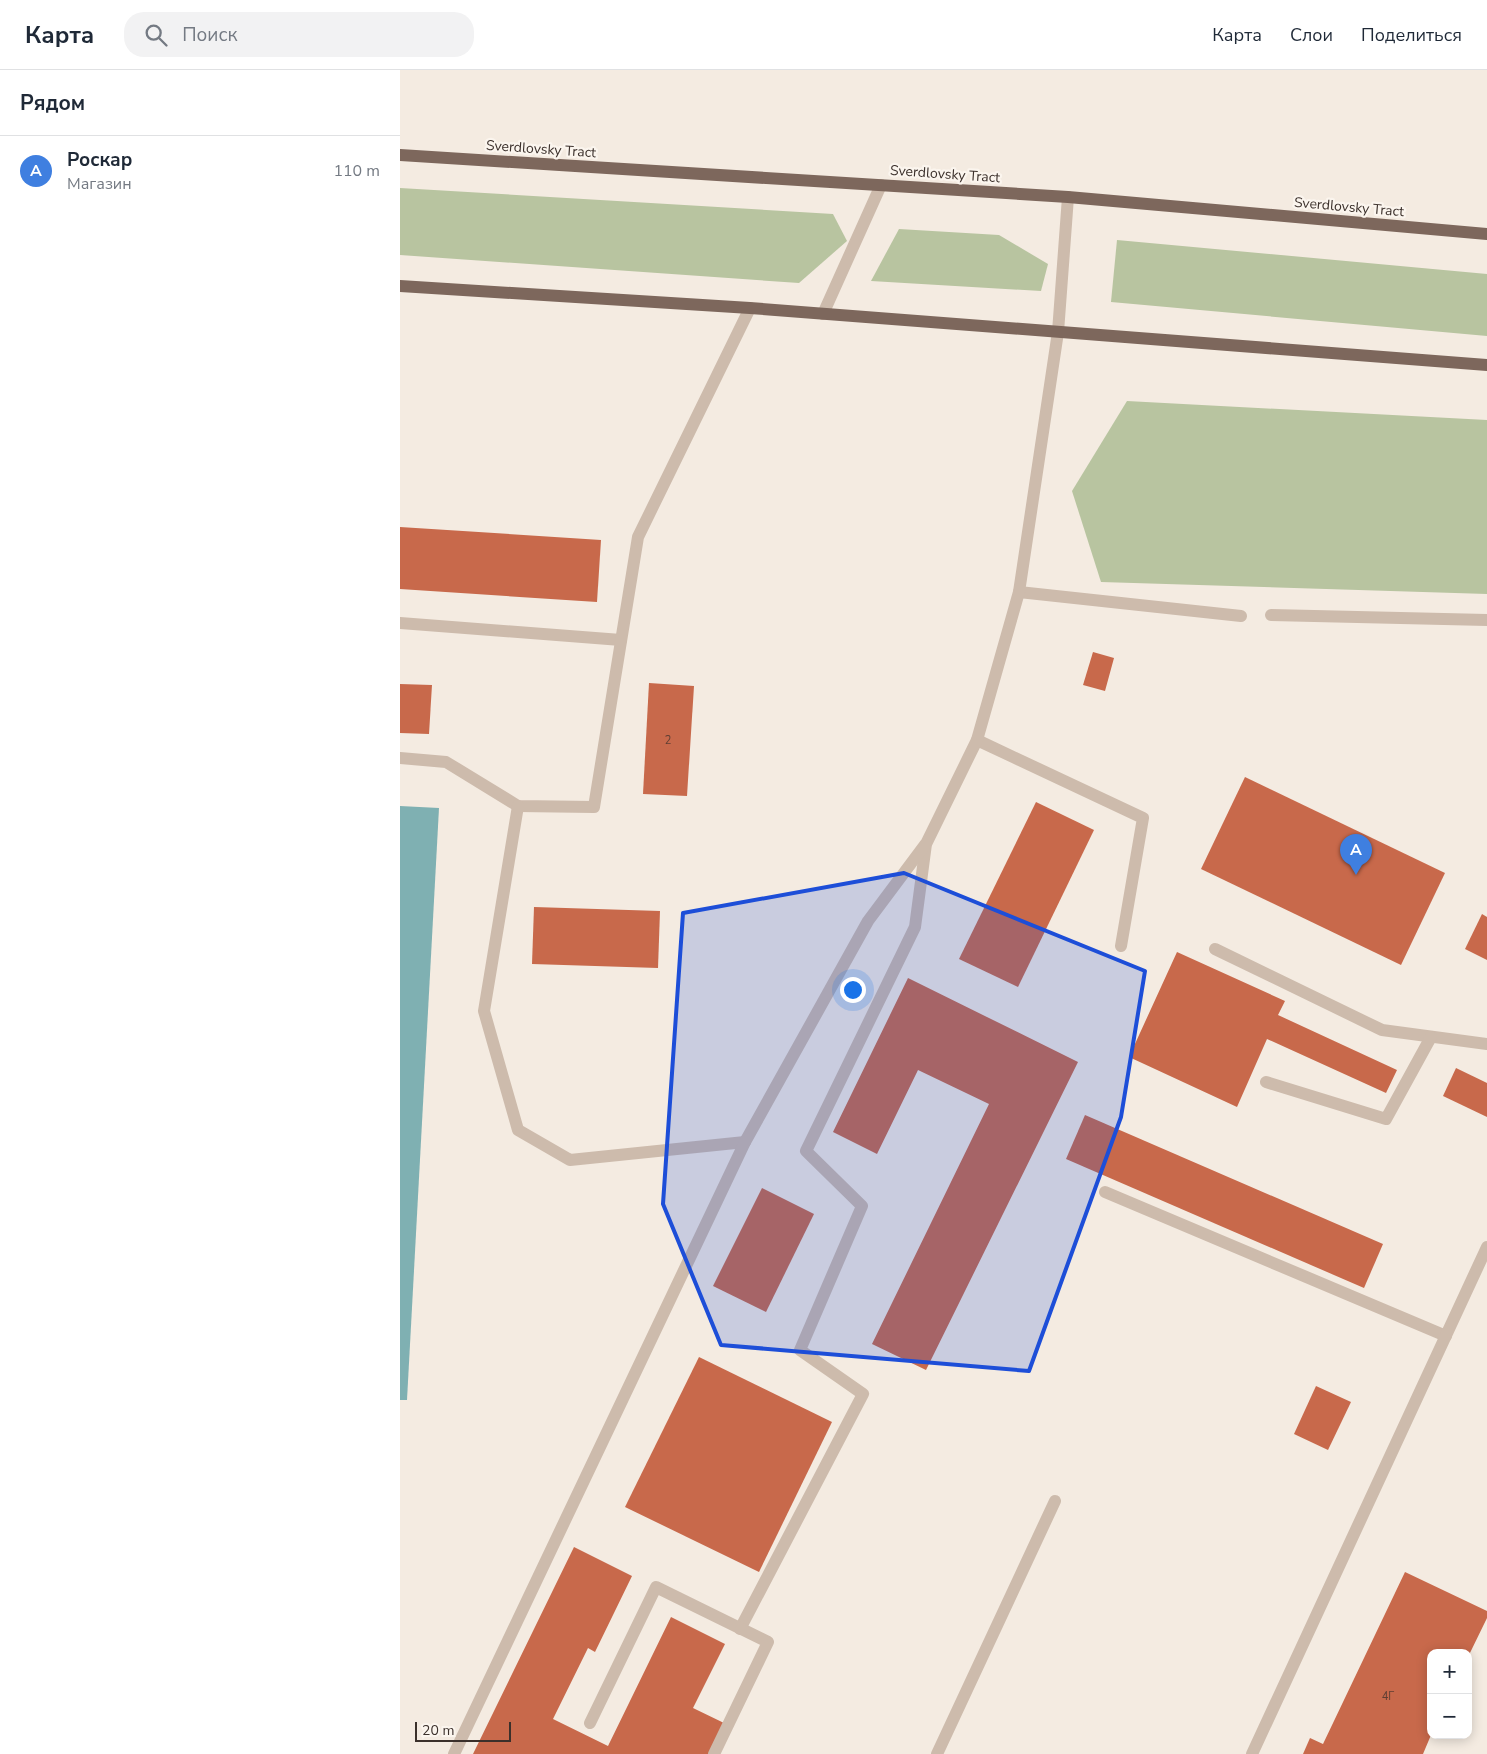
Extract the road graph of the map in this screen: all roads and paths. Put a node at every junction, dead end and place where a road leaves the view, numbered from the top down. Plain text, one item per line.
1 (400, 155) edge
2 (881, 185) junction
3 (1068, 197) junction
4 (1487, 234) edge
5 (400, 286) edge
6 (750, 308) junction
7 (823, 314) junction
8 (1058, 332) junction
9 (1487, 365) edge
10 (1019, 592) junction
11 (1271, 615) dead end
12 (1241, 616) dead end
13 (1487, 620) edge
14 (400, 623) edge
15 (621, 640) junction
16 (977, 740) junction
17 (400, 758) edge
18 (518, 806) junction
19 (927, 842) junction
20 (1121, 946) dead end
21 (1215, 949) dead end
22 (1431, 1037) junction
23 (1487, 1044) edge
24 (1266, 1082) dead end
25 (745, 1142) junction
26 (1105, 1192) dead end
27 (1487, 1247) edge
28 (1446, 1336) junction
29 (1056, 1501) dead end
30 (740, 1629) junction
31 (590, 1723) dead end
32 (454, 1754) edge
33 (714, 1754) edge
34 (937, 1754) edge
35 (1252, 1754) edge

1 - 2 main road, Sverdlovsky Tract
2 - 3 main road, Sverdlovsky Tract
2 - 7 lane
3 - 4 main road, Sverdlovsky Tract
3 - 8 lane
5 - 6 main road
6 - 7 main road
6 - 15 lane
7 - 8 main road
8 - 9 main road
8 - 10 lane
10 - 12 lane
10 - 16 lane
11 - 13 lane
14 - 15 lane
15 - 18 lane
16 - 19 lane
16 - 20 lane
17 - 18 lane
18 - 25 lane
19 - 25 lane
19 - 30 lane
21 - 22 lane
22 - 23 lane
22 - 24 lane
25 - 32 lane
26 - 28 lane
27 - 28 lane
28 - 35 lane
29 - 34 lane
30 - 31 lane
30 - 33 lane

